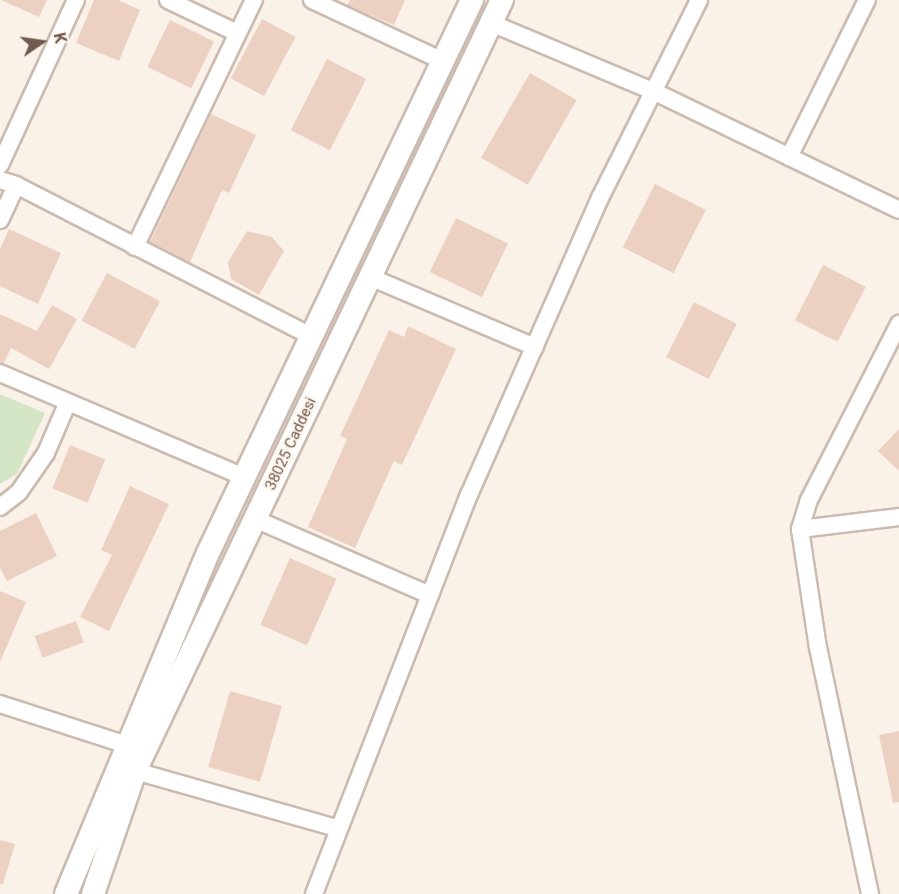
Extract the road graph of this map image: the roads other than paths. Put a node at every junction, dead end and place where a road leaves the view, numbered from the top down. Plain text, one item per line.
1 (76, 0) edge
2 (168, 0) edge
3 (254, 0) edge
4 (312, 0) edge
5 (472, 0) edge
6 (502, 0) edge
7 (699, 0) edge
8 (867, 0) edge
9 (491, 24) junction
10 (237, 33) junction
11 (443, 61) junction
12 (653, 91) junction
13 (789, 157) junction
14 (0, 165) edge
15 (0, 180) edge
16 (16, 185) junction
17 (899, 210) edge
18 (0, 220) edge
19 (135, 247) junction
20 (370, 277) junction
21 (899, 324) edge
22 (311, 336) junction
23 (535, 347) junction
24 (0, 373) edge
25 (67, 404) junction
26 (244, 477) junction
27 (0, 507) edge
28 (899, 517) edge
29 (255, 519) junction
30 (800, 530) junction
31 (430, 594) junction
32 (0, 704) edge
33 (128, 745) junction
34 (135, 771) junction
35 (338, 828) junction
36 (66, 894) edge
37 (93, 894) edge
38 (314, 894) edge
39 (870, 894) edge

1 - 14 street
2 - 10 street
3 - 10 street
4 - 11 street
5 - 11 main road, 38025 Caddesi
6 - 9 main road, 38025 Caddesi
7 - 12 street
8 - 13 street
9 - 12 street
9 - 20 main road, 38025 Caddesi
10 - 19 street
11 - 22 main road, 38025 Caddesi
12 - 13 street
12 - 23 street
13 - 17 street
15 - 16 street
16 - 18 street
16 - 19 street
19 - 22 street
20 - 23 street
20 - 29 main road, 38025 Caddesi
21 - 30 street
22 - 26 main road, 38025 Caddesi
23 - 31 street
24 - 25 street
25 - 26 street
25 - 27 street
26 - 33 main road, 38025 Caddesi
28 - 30 street
29 - 31 street
29 - 34 main road, 38025 Caddesi
30 - 39 street
31 - 35 street
32 - 33 street
33 - 36 main road, 38025 Caddesi
34 - 35 street
34 - 37 main road, 38025 Caddesi
35 - 38 street

